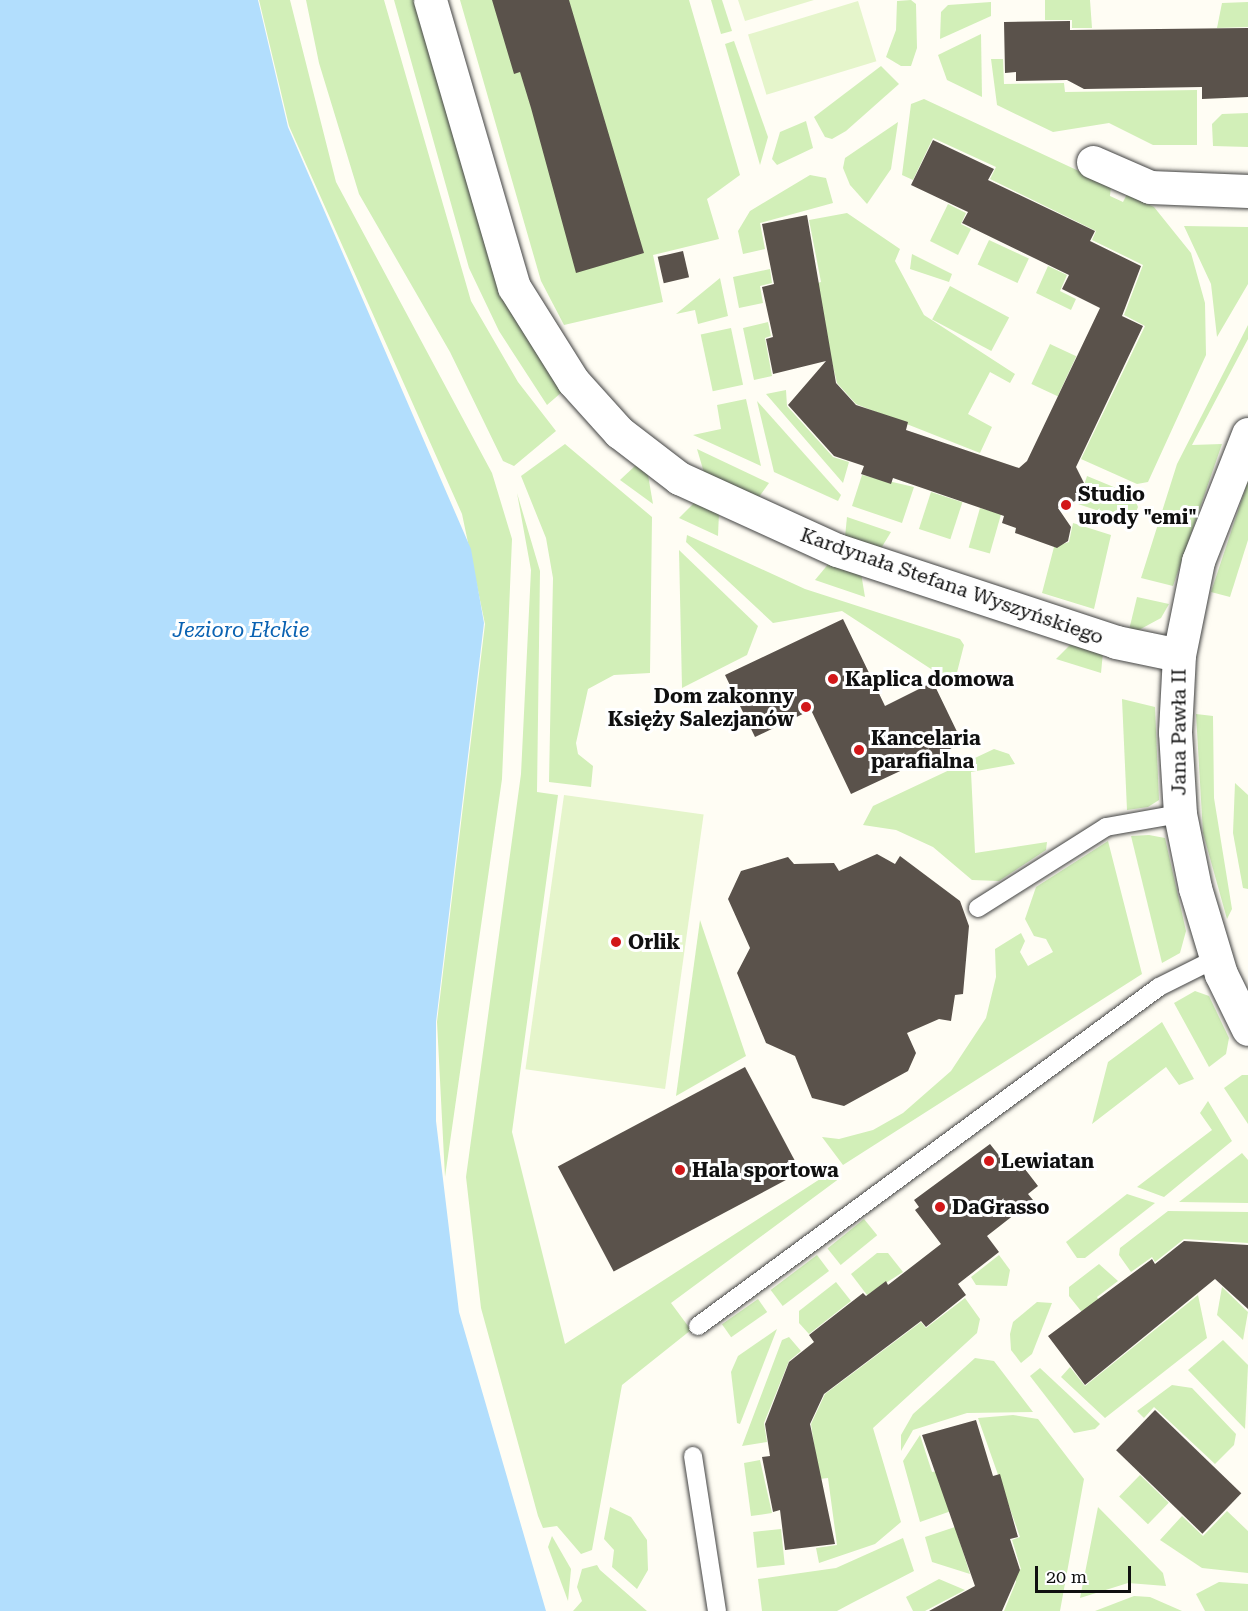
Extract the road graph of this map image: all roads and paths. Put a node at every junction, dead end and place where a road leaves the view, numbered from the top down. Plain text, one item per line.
1 (430, 0) edge
2 (1093, 162) dead end
3 (1248, 191) edge
4 (1248, 434) edge
5 (1179, 655) junction
6 (1180, 814) junction
7 (978, 908) dead end
8 (1215, 959) junction
9 (1248, 1029) edge
10 (698, 1326) dead end
11 (693, 1456) dead end
12 (717, 1611) edge

1 - 5 street, Kardynała Stefana Wyszyńskiego
2 - 3 street
4 - 5 street, Jana Pawła II
5 - 6 street, Jana Pawła II
6 - 7 lane
6 - 8 street, Jana Pawła II
8 - 9 street, Jana Pawła II
8 - 10 lane
11 - 12 lane

